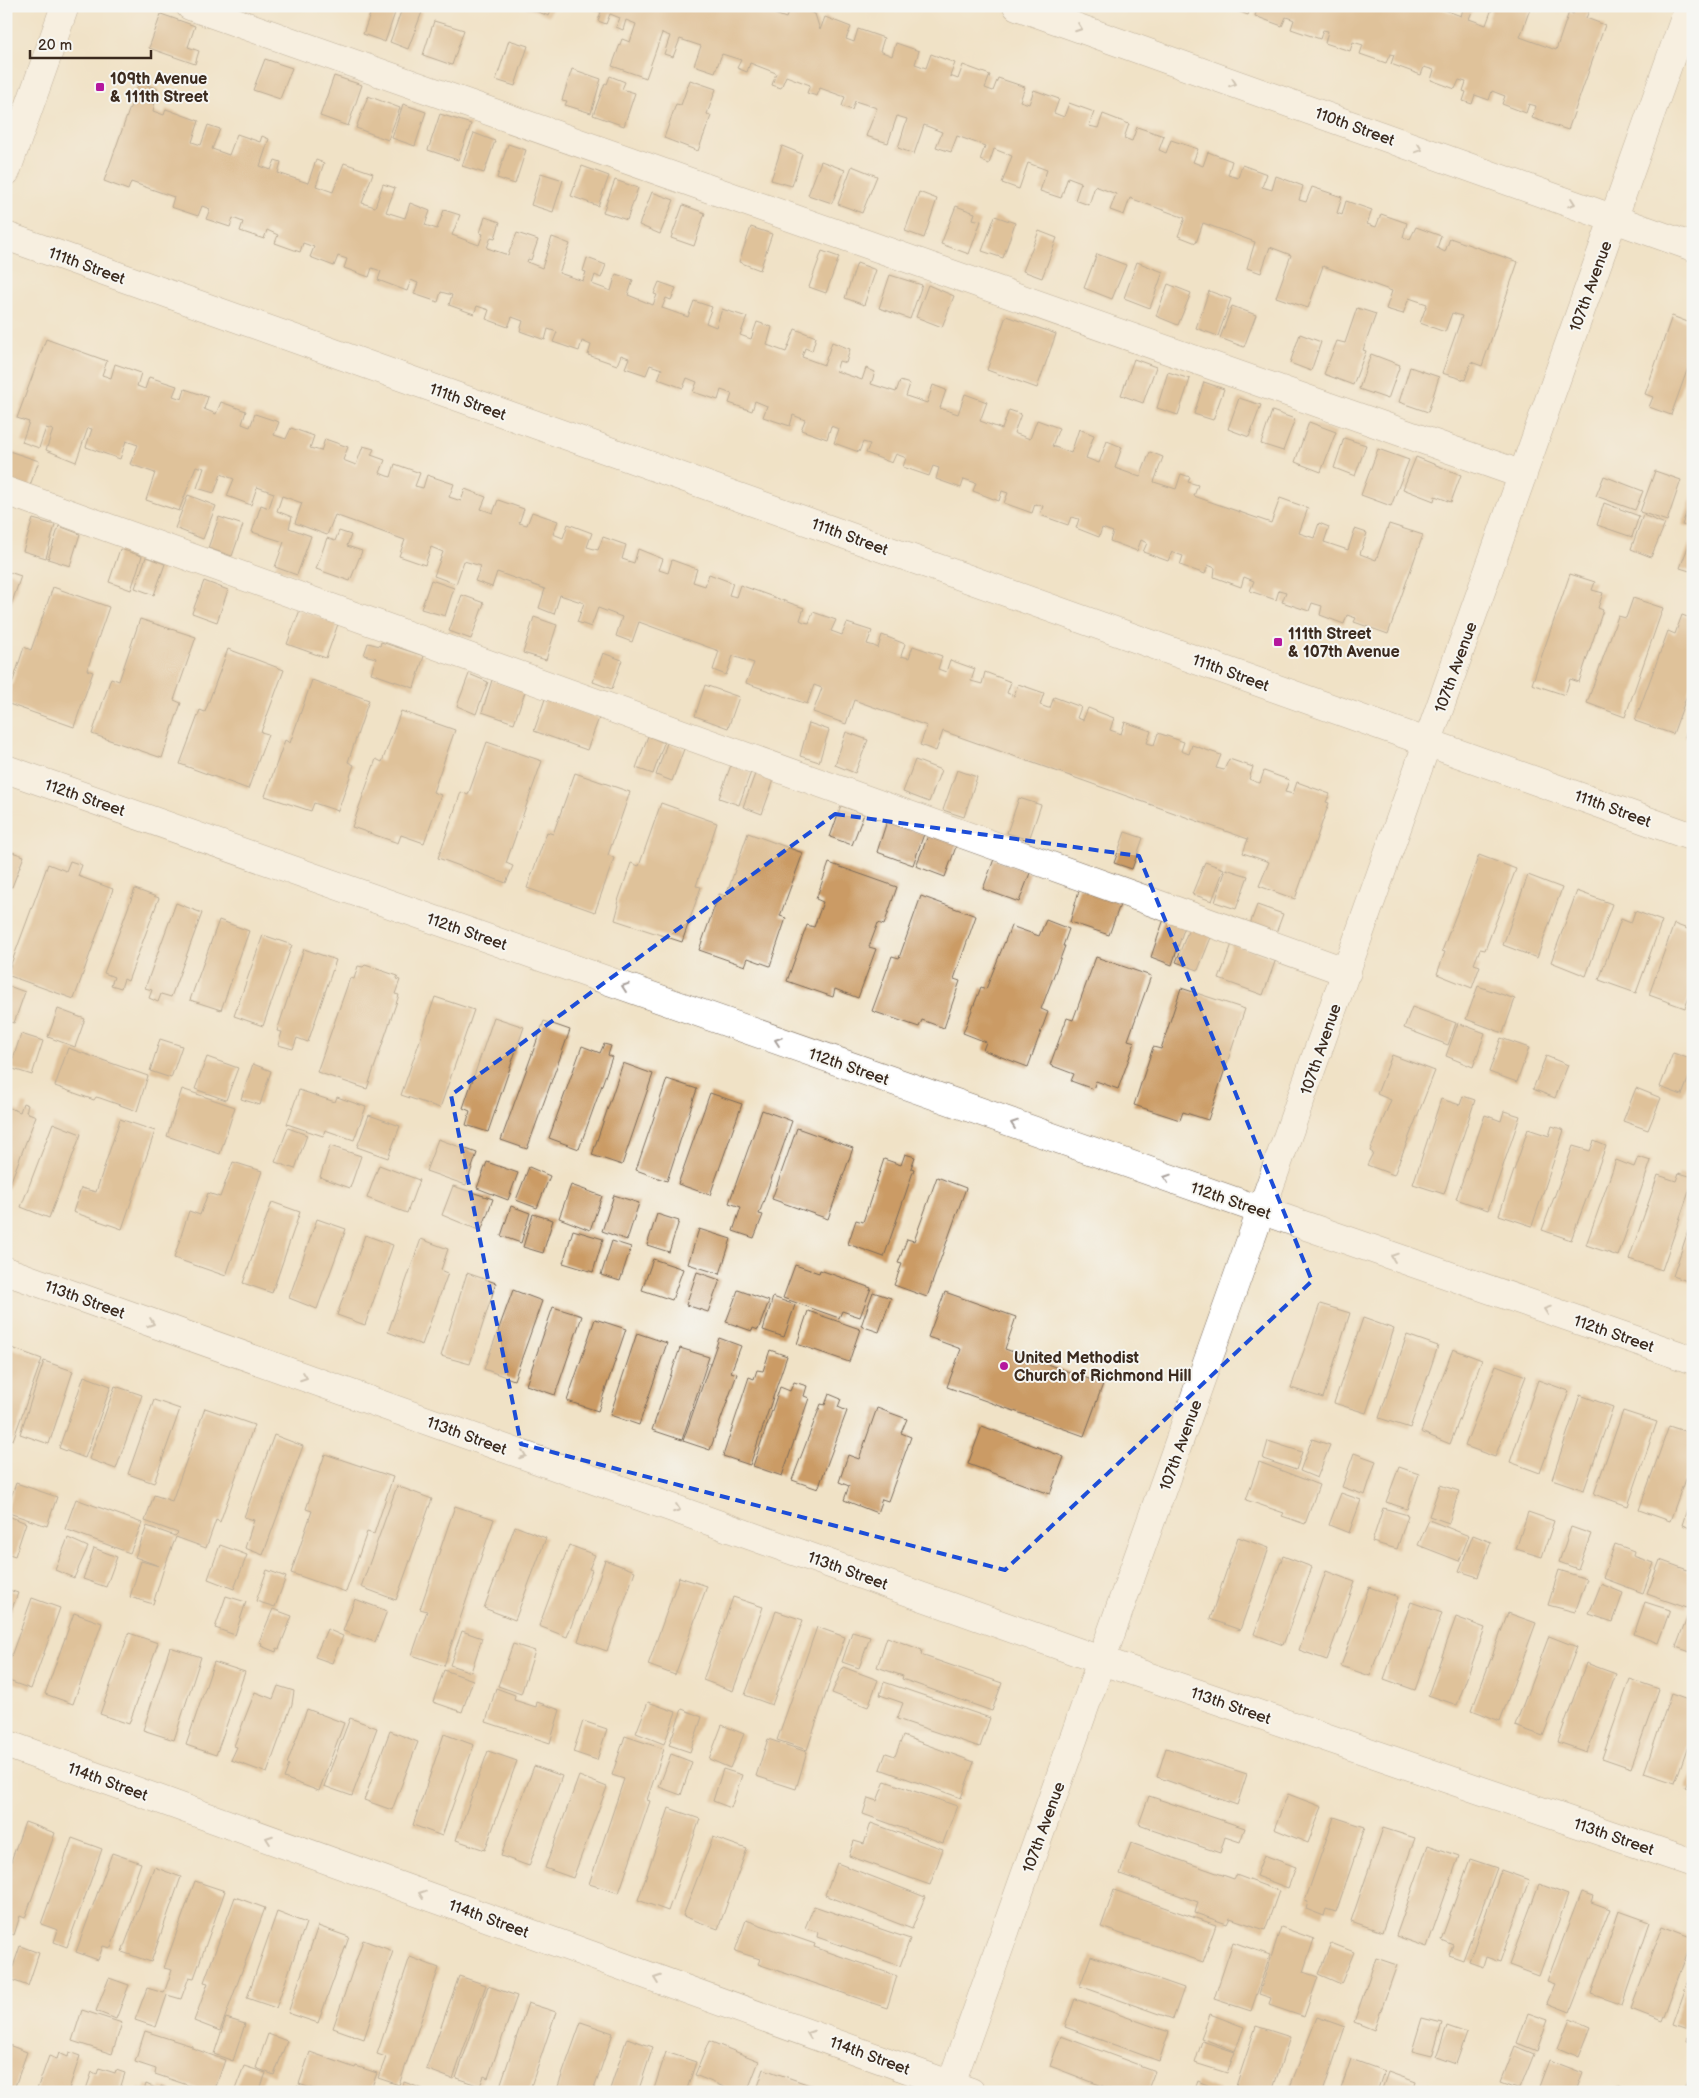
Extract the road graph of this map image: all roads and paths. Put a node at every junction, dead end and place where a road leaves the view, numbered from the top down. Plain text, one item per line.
1 (65, 6) edge
2 (190, 6) edge
3 (1017, 6) edge
4 (1690, 6) edge
5 (6, 172) edge
6 (1614, 218) junction
7 (6, 236) edge
8 (1693, 247) edge
9 (1523, 475) junction
10 (6, 491) edge
11 (1428, 742) junction
12 (6, 769) edge
13 (1693, 837) edge
14 (1347, 972) junction
15 (1263, 1212) junction
16 (6, 1271) edge
17 (1693, 1360) edge
18 (1103, 1661) junction
19 (6, 1744) edge
20 (1693, 1863) edge
21 (956, 2089) edge

1 - 5 street
2 - 9 street
3 -> 6 street, 110th Street
4 - 6 street, 107th Avenue
6 - 8 street, 110th Street
6 - 9 street, 107th Avenue
7 - 11 street, 111th Street
9 - 11 street, 107th Avenue
10 - 14 street
11 - 13 street, 111th Street
11 - 14 street, 107th Avenue
15 -> 12 street, 112th Street
14 - 15 street, 107th Avenue
17 -> 15 street, 112th Street
15 - 18 street, 107th Avenue
16 -> 18 street, 113th Street
18 - 20 street, 113th Street
18 - 21 street, 107th Avenue
21 -> 19 street, 114th Street

